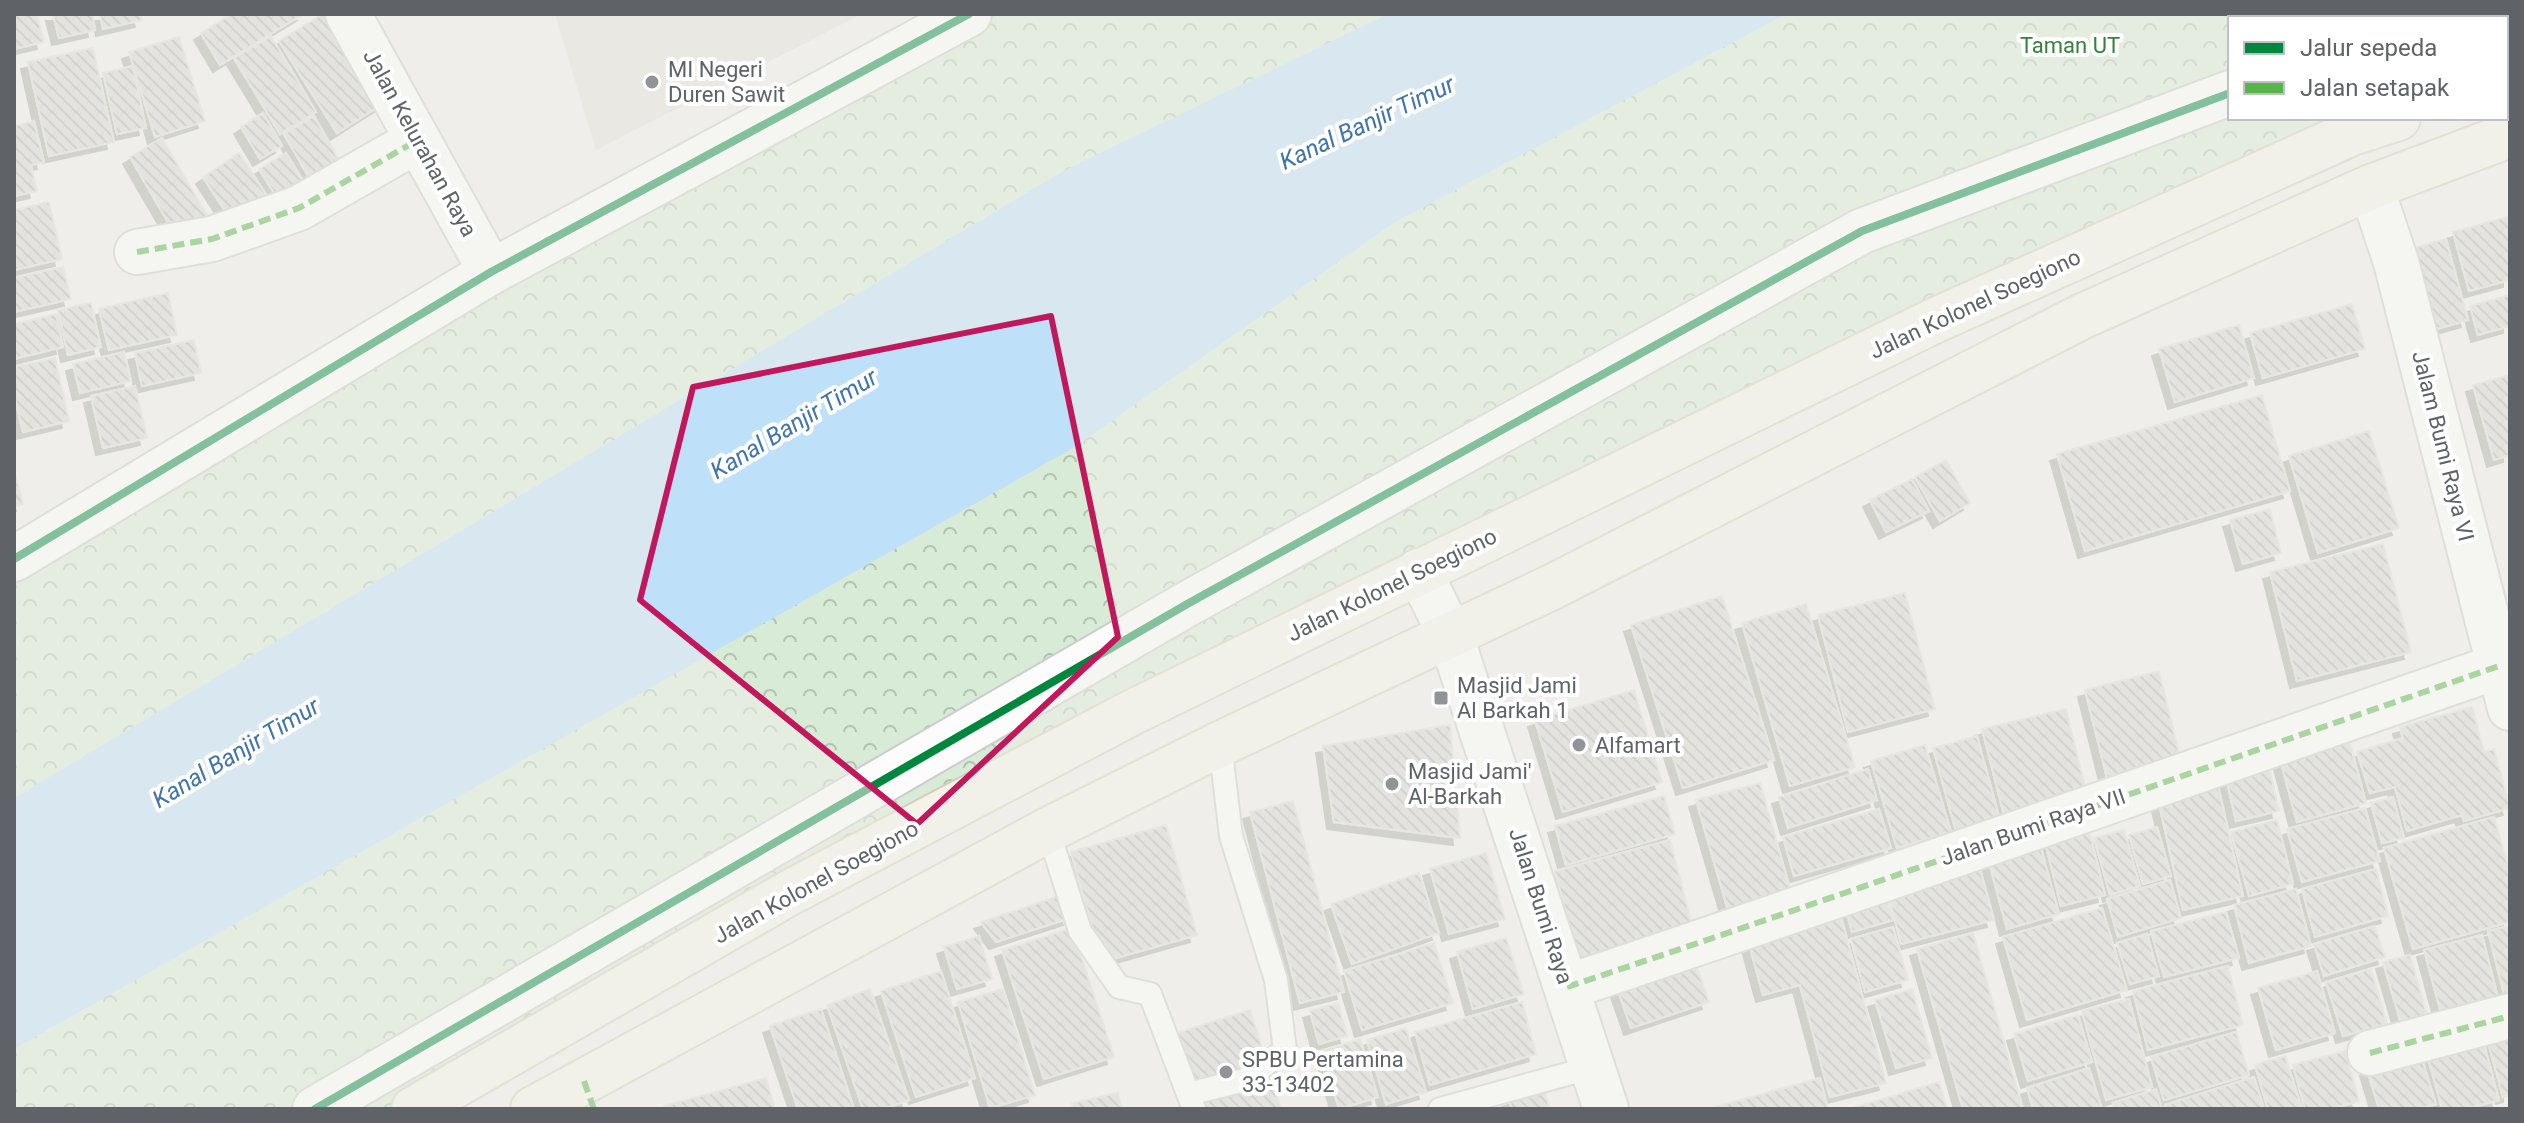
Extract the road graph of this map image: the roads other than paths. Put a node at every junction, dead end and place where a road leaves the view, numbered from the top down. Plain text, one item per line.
1 (348, 14) edge
2 (969, 14) edge
3 (2228, 94) edge
4 (2392, 120) edge
5 (2510, 135) edge
6 (418, 140) junction
7 (2371, 187) junction
8 (137, 252) dead end
9 (491, 272) junction
10 (14, 559) edge
11 (1419, 571) junction
12 (1450, 634) junction
13 (2499, 666) junction
14 (2510, 708) edge
15 (1220, 744) junction
16 (1048, 830) junction
17 (1567, 987) junction
18 (2510, 1016) edge
19 (2370, 1053) dead end
20 (1593, 1067) junction
21 (589, 1095) edge
22 (1191, 1102) edge
23 (315, 1109) edge
24 (414, 1109) edge
25 (533, 1109) edge
26 (1440, 1109) edge
27 (1606, 1109) edge

1 - 6 street, Jalan Kelurahan Raya
2 - 9 street
3 - 23 street
4 - 11 main road, Jalan Kolonel Soegiono
5 - 7 main road
6 - 8 street
6 - 9 street, Jalan Kelurahan Raya
7 - 12 main road
7 - 13 street, Jalam Bumi Raya VI
9 - 10 street
11 - 12 street, Jalan Bumi Raya
11 - 24 main road, Jalan Kolonel Soegiono
12 - 15 main road
12 - 17 street, Jalan Bumi Raya
13 - 14 street, Jalam Bumi Raya VI
13 - 17 street, Jalan Bumi Raya VII
15 - 16 main road
15 - 22 lane
16 - 21 main road
16 - 22 lane
17 - 20 street, Jalan Bumi Raya
18 - 19 street
20 - 26 lane
20 - 27 street, Jalan Bumi Raya
21 - 25 main road

